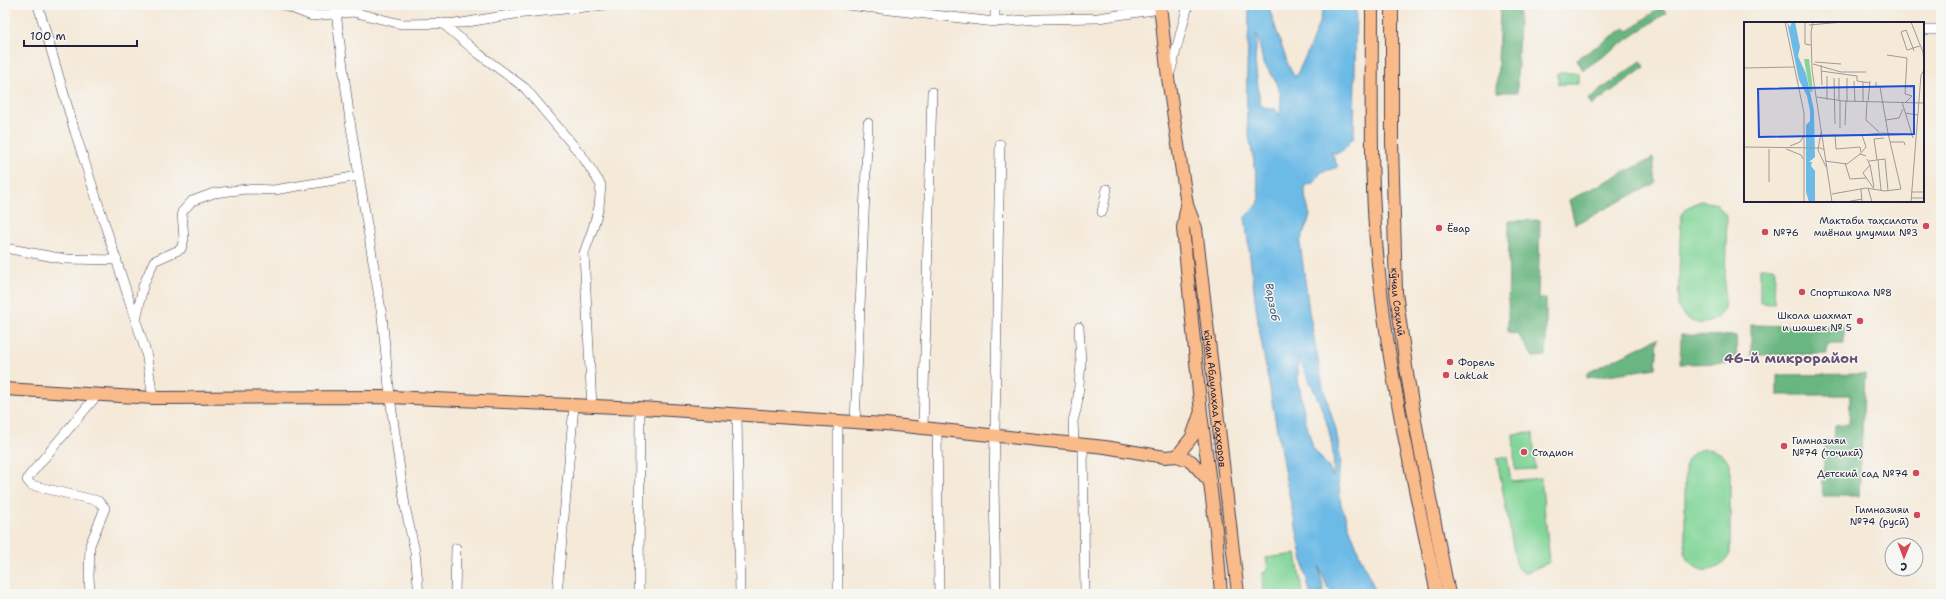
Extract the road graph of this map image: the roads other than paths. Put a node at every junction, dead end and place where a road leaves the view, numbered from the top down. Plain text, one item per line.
1 (38, 5) edge
2 (284, 5) edge
3 (605, 5) edge
4 (847, 5) edge
5 (995, 5) edge
6 (1188, 5) edge
7 (1372, 5) edge
8 (1392, 5) edge
9 (1160, 7) edge
10 (336, 10) edge
11 (996, 22) junction
12 (442, 23) junction
13 (1924, 30) edge
14 (1941, 30) edge
15 (1168, 78) junction
16 (932, 92) dead end
17 (868, 123) dead end
18 (1392, 142) junction
19 (1372, 143) junction
20 (1000, 144) dead end
21 (359, 176) junction
22 (1107, 189) dead end
23 (1187, 205) junction
24 (1102, 212) dead end
25 (5, 248) edge
26 (116, 260) junction
27 (136, 322) junction
28 (1079, 327) dead end
29 (5, 388) edge
30 (98, 394) junction
31 (390, 397) junction
32 (153, 398) junction
33 (574, 406) junction
34 (592, 407) junction
35 (640, 408) junction
36 (1201, 413) junction
37 (737, 416) junction
38 (838, 422) junction
39 (855, 422) junction
40 (923, 428) junction
41 (936, 430) junction
42 (995, 436) junction
43 (1078, 444) junction
44 (1177, 456) junction
45 (1210, 482) junction
46 (456, 548) dead end
47 (90, 594) edge
48 (419, 594) edge
49 (455, 594) edge
50 (557, 594) edge
51 (639, 594) edge
52 (740, 594) edge
53 (838, 594) edge
54 (939, 594) edge
55 (996, 594) edge
56 (1085, 594) edge
57 (1221, 594) edge
58 (1238, 594) edge
59 (1436, 594) edge
60 (1449, 594) edge

1 - 26 street
2 - 10 street
3 - 12 street
4 - 11 street
5 - 11 street
6 - 15 street, кӯчаи Абдулаҳад Қаҳҳоров
7 - 19 main road
8 - 18 main road, кӯчаи Соҳилӣ
9 - 11 street
9 - 15 main road, кӯчаи Абдулаҳад Қаҳҳоров
10 - 12 street
10 - 21 street
12 - 34 street
13 - 14 street
15 - 23 main road, кӯчаи Абдулаҳад Қаҳҳоров
16 - 40 street
17 - 39 street
18 - 19 main road
18 - 60 main road, кӯчаи Соҳилӣ
19 - 59 main road
20 - 42 street
21 - 27 street
21 - 31 street
22 - 24 street
23 - 36 main road, кӯчаи Абдулаҳад Қаҳҳоров
23 - 58 main road, кӯчаи Абдулаҳад Қаҳҳоров
25 - 26 street
26 - 27 street
27 - 32 street
28 - 43 street
29 - 30 main road
30 - 32 main road
30 - 47 street
31 - 32 main road
31 - 33 main road
31 - 48 street
33 - 34 main road
33 - 50 street
34 - 35 main road
35 - 37 main road
35 - 51 street
36 - 44 main road
36 - 45 main road, кӯчаи Абдулаҳад Қаҳҳоров
37 - 38 main road
37 - 52 street
38 - 39 main road
38 - 53 street
39 - 40 main road
40 - 41 main road
41 - 42 main road
41 - 54 street
42 - 43 main road
42 - 55 street
43 - 44 main road
43 - 56 street
44 - 45 main road
45 - 57 main road, кӯчаи Абдулаҳад Қаҳҳоров
46 - 49 street

